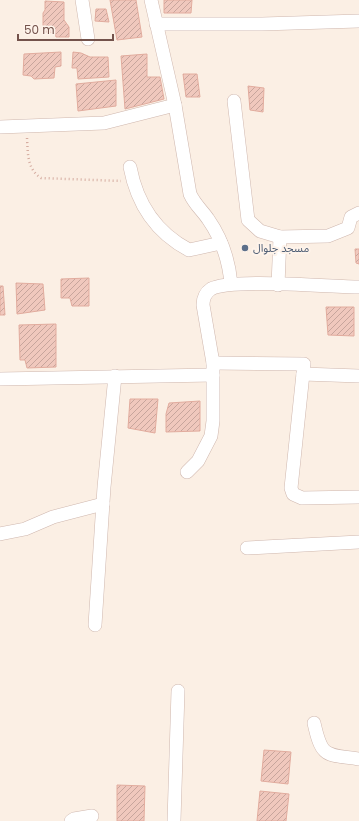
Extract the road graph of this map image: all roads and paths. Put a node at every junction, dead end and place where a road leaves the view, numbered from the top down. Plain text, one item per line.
1 (82, 0) edge
2 (151, 0) edge
3 (359, 21) edge
4 (156, 24) junction
5 (88, 39) dead end
6 (234, 101) dead end
7 (175, 104) junction
8 (26, 126) junction
9 (0, 127) edge
10 (130, 167) dead end
11 (133, 181) junction
12 (359, 213) edge
13 (280, 237) junction
14 (221, 243) junction
15 (231, 284) junction
16 (278, 285) junction
17 (359, 288) edge
18 (213, 369) junction
19 (304, 374) junction
20 (115, 376) junction
21 (359, 376) edge
22 (0, 379) edge
23 (187, 472) dead end
24 (359, 497) edge
25 (103, 504) junction
26 (0, 534) edge
27 (359, 542) edge
28 (246, 548) dead end
29 (95, 625) dead end
30 (178, 691) dead end
31 (314, 723) dead end
32 (359, 760) edge
33 (92, 816) dead end
34 (70, 821) edge
35 (174, 821) edge

1 - 5 street
2 - 4 street
3 - 4 street
4 - 7 street
6 - 13 street
7 - 8 street
7 - 14 street
8 - 9 street
8 - 11 path
10 - 11 street
11 - 14 street
12 - 13 street
13 - 16 street
14 - 15 street
15 - 16 street
15 - 18 street
16 - 17 street
18 - 19 street
18 - 20 street
18 - 23 street
19 - 21 street
19 - 24 street
20 - 22 street
20 - 25 street
25 - 26 street
25 - 29 street
27 - 28 street
30 - 35 street
31 - 32 street
33 - 34 street

